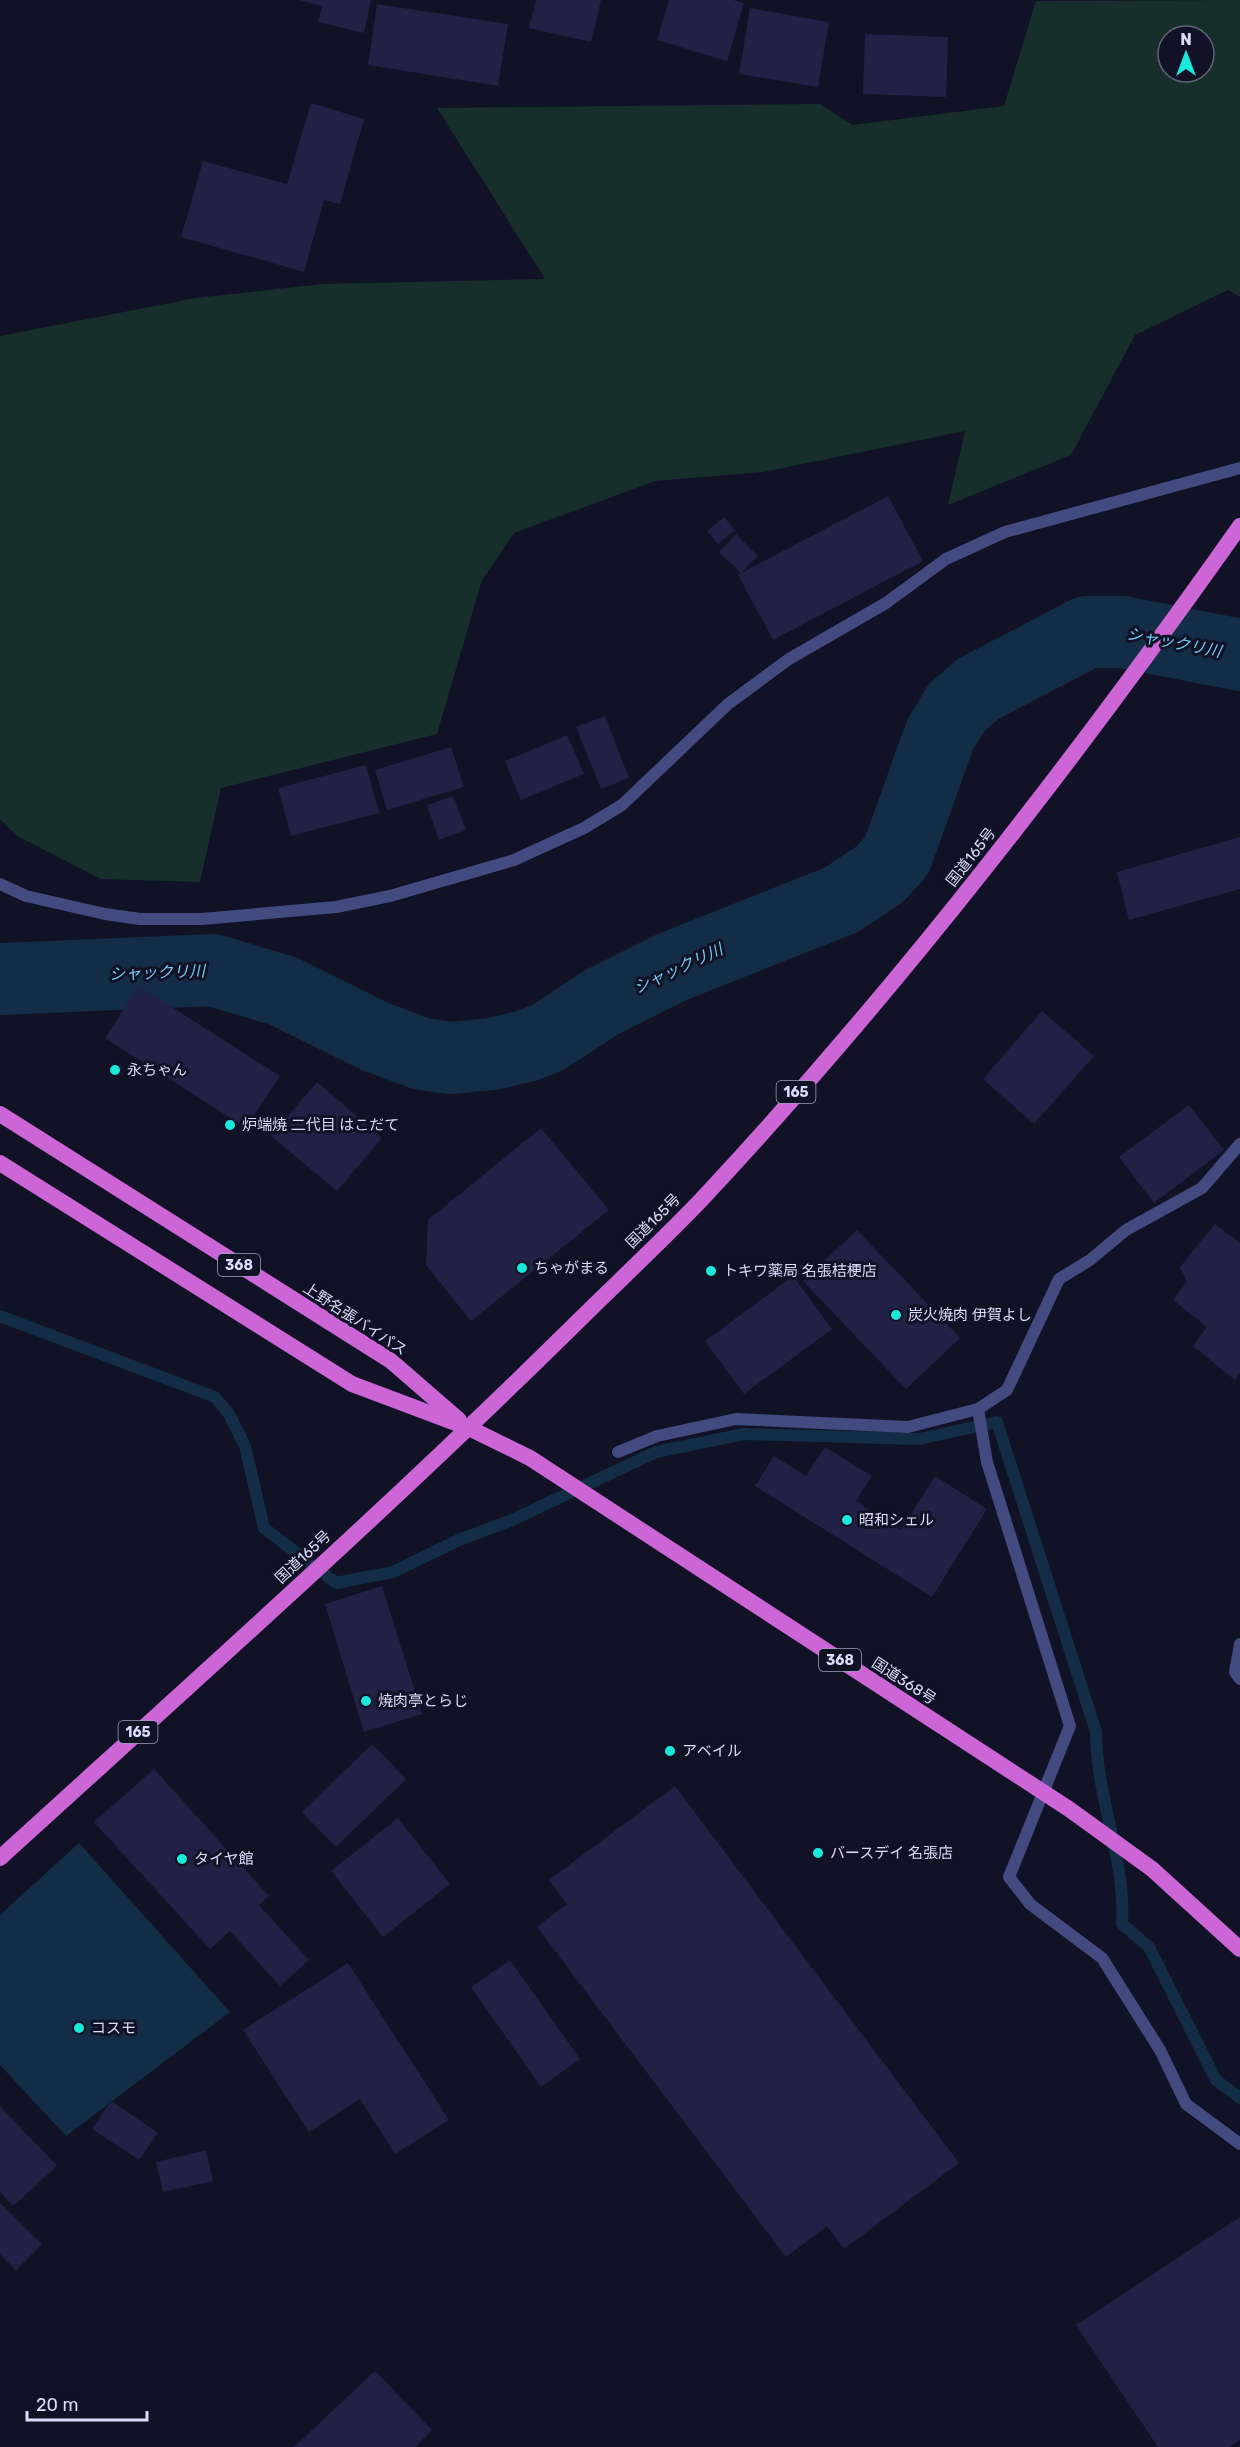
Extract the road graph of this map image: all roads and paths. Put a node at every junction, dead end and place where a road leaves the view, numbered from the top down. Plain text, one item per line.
1 (1240, 468) edge
2 (1240, 526) edge
3 (0, 884) edge
4 (0, 1114) edge
5 (1240, 1144) edge
6 (0, 1163) edge
7 (978, 1412) junction
8 (469, 1428) junction
9 (618, 1452) dead end
10 (1240, 1644) edge
11 (1240, 1679) edge
12 (1042, 1793) junction
13 (0, 1858) edge
14 (1240, 1949) edge
15 (1240, 2145) edge

1 - 3 street
2 - 8 highway, 国道165号 / 165
4 - 8 highway, 上野名張バイパス / 368
5 - 7 street
6 - 8 highway, 368
7 - 9 street
7 - 12 street
8 - 12 highway, 国道368号 / 368
8 - 13 highway, 国道165号 / 165
10 - 11 street
12 - 14 highway, 国道368号 / 368
12 - 15 street

